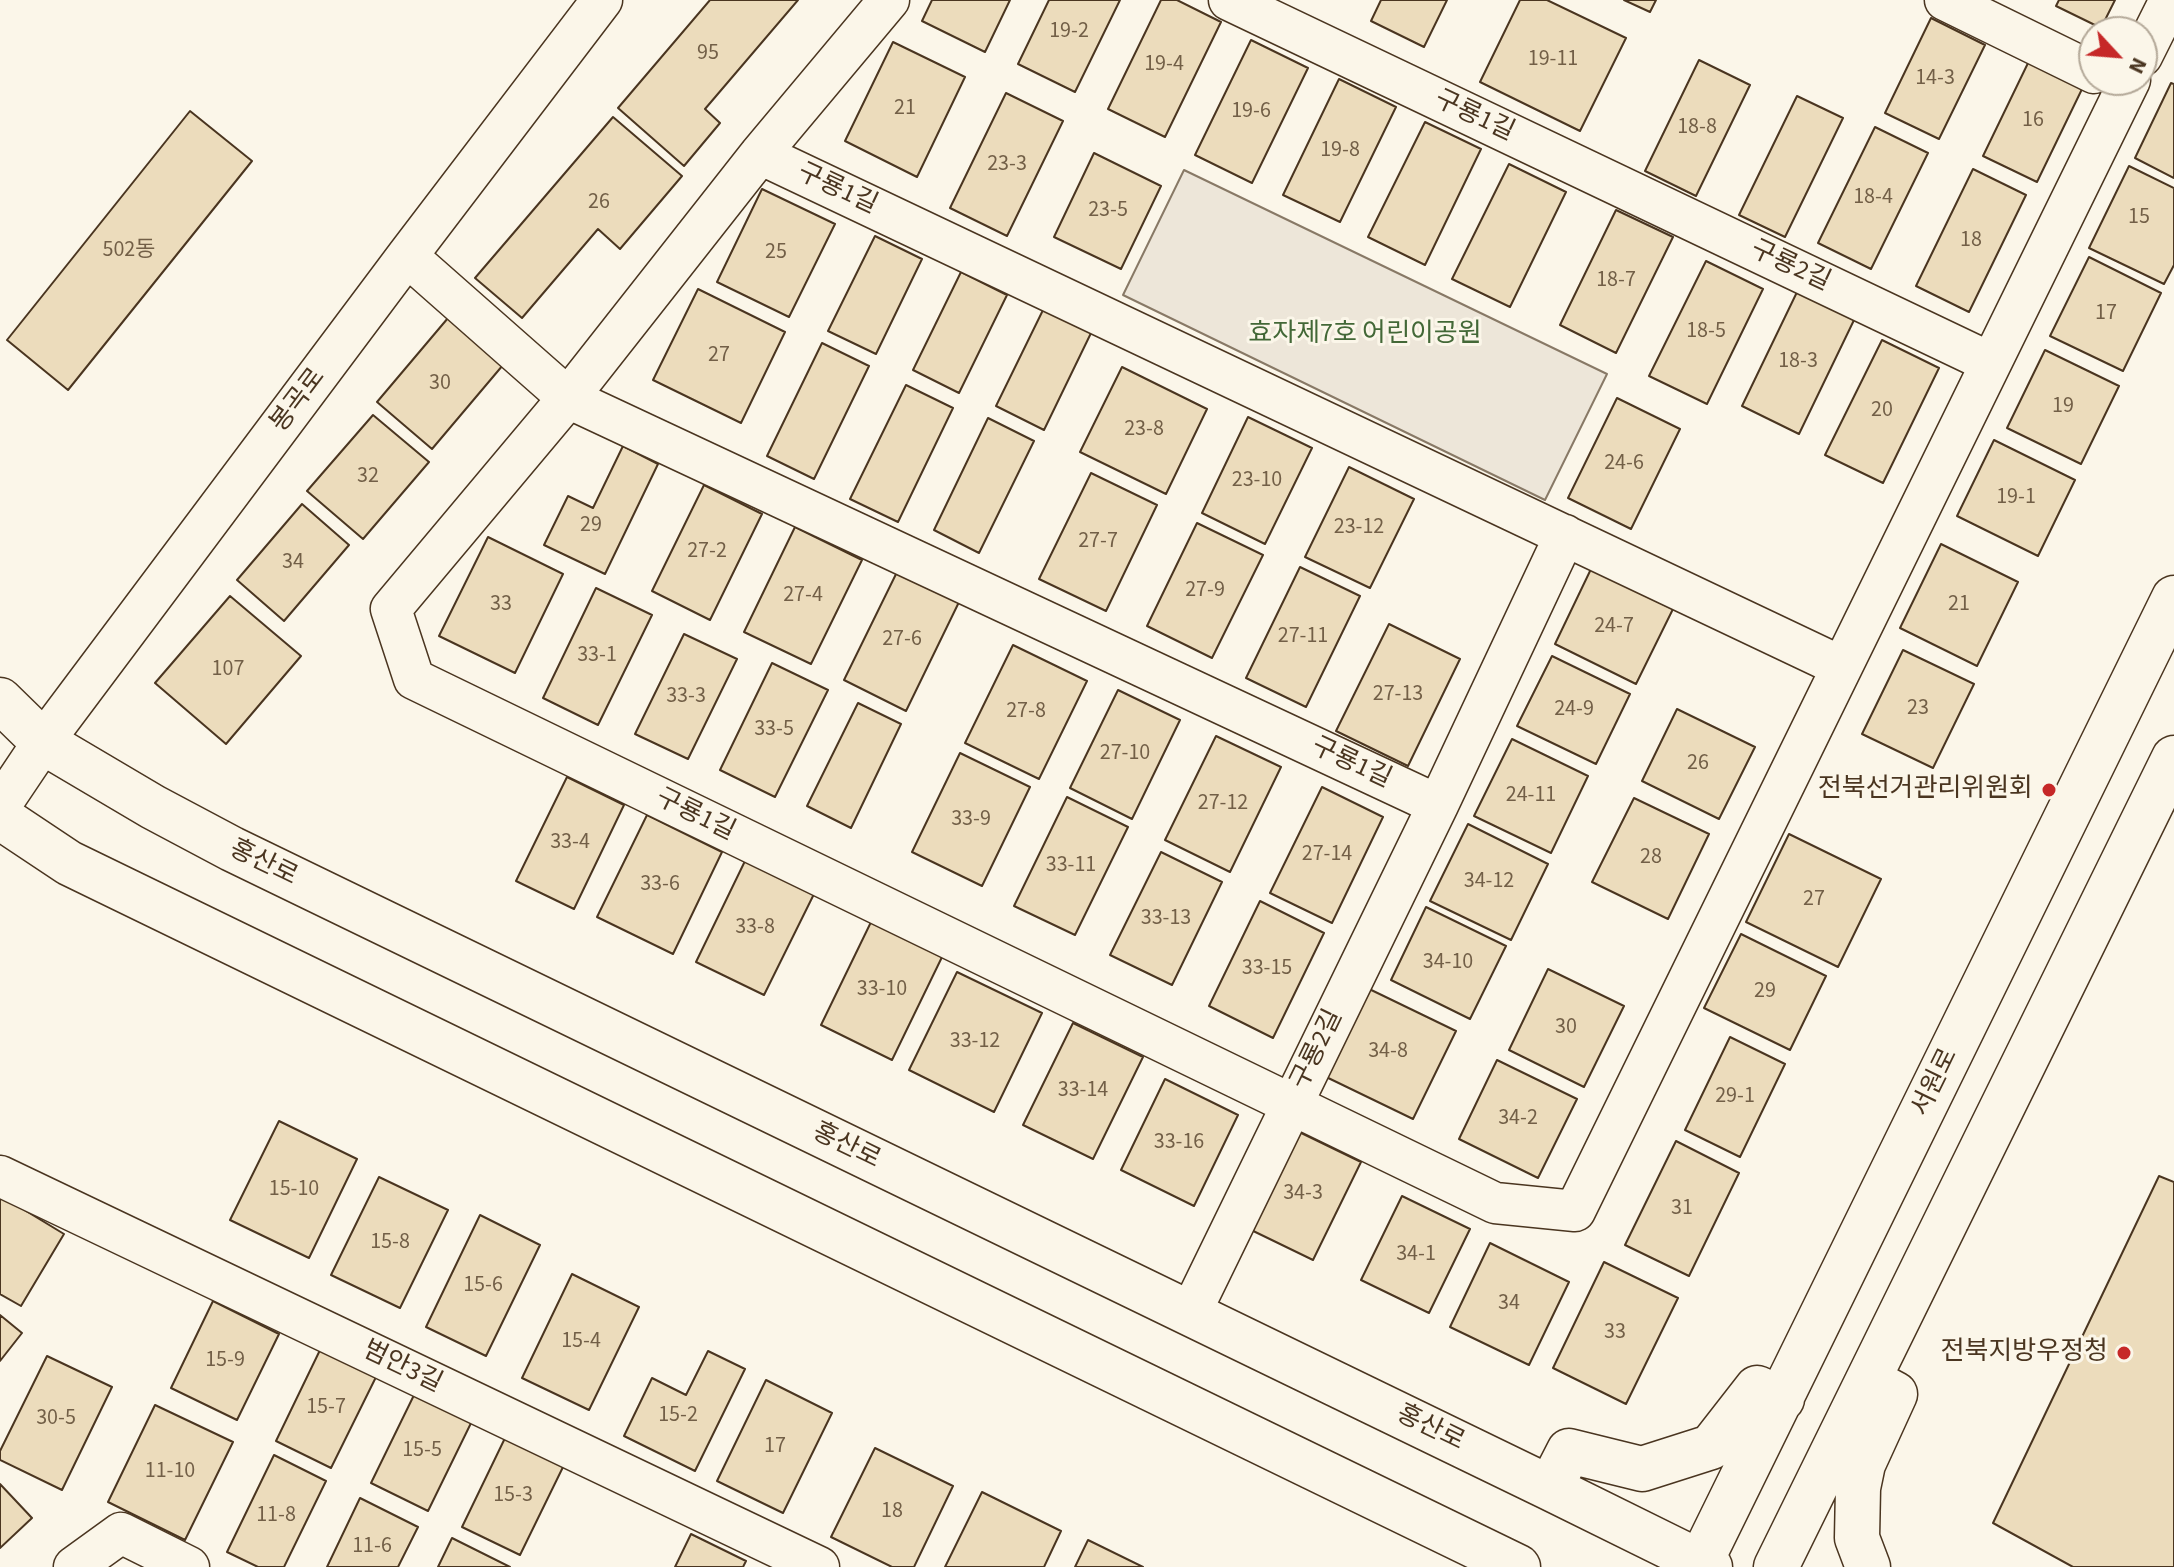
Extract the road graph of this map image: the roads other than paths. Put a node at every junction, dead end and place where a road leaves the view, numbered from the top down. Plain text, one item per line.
1 (602, 0) edge
2 (889, 0) edge
3 (1229, 0) edge
4 (1945, 0) edge
5 (2170, 0) edge
6 (2158, 18) edge
7 (2078, 57) edge
8 (2111, 96) edge
9 (760, 154) junction
10 (1589, 172) joint
11 (407, 256) junction
12 (1991, 363) junction
13 (568, 398) junction
14 (1565, 535) junction
15 (2174, 598) edge
16 (1842, 667) junction
17 (0, 700) edge
18 (43, 742) junction
19 (2174, 758) edge
20 (1438, 805) junction
21 (0, 806) edge
22 (0, 817) edge
23 (1291, 1105) junction
24 (0, 1176) edge
25 (1190, 1314) junction
26 (1869, 1380) junction
27 (1782, 1399) junction
28 (1550, 1488) junction
29 (797, 1562) edge
30 (1703, 1565) edge
31 (74, 1567) edge
32 (189, 1567) edge
33 (1518, 1567) edge
34 (1776, 1567) edge
35 (1868, 1567) edge

1 - 11 street, 봉곡로
2 - 9 street, 구룡1길
3 - 10 street, 구룡1길
4 - 7 street
5 - 6 street, 구룡2길
8 - 12 street, 구룡2길
9 - 13 street, 구룡1길
9 - 14 street, 구룡1길
10 - 12 street, 구룡2길
11 - 13 street, 구룡1길
11 - 18 street, 봉곡로
12 - 16 street, 구룡2길
13 - 20 street, 구룡1길
13 - 23 street, 구룡1길
14 - 16 street
14 - 20 street, 구룡2길
15 - 27 street, 서원로
16 - 23 street, 구룡2길
17 - 18 street, 홍산로
18 - 21 street, 봉곡로
18 - 25 street, 홍산로
19 - 26 street
20 - 23 street, 구룡2길
22 - 33 street
23 - 25 street
24 - 29 street, 범안3길
25 - 28 street, 홍산로
26 - 34 street
26 - 35 street
27 - 28 street
27 - 30 street, 서원로
28 - 30 street, 홍산로
31 - 32 street

